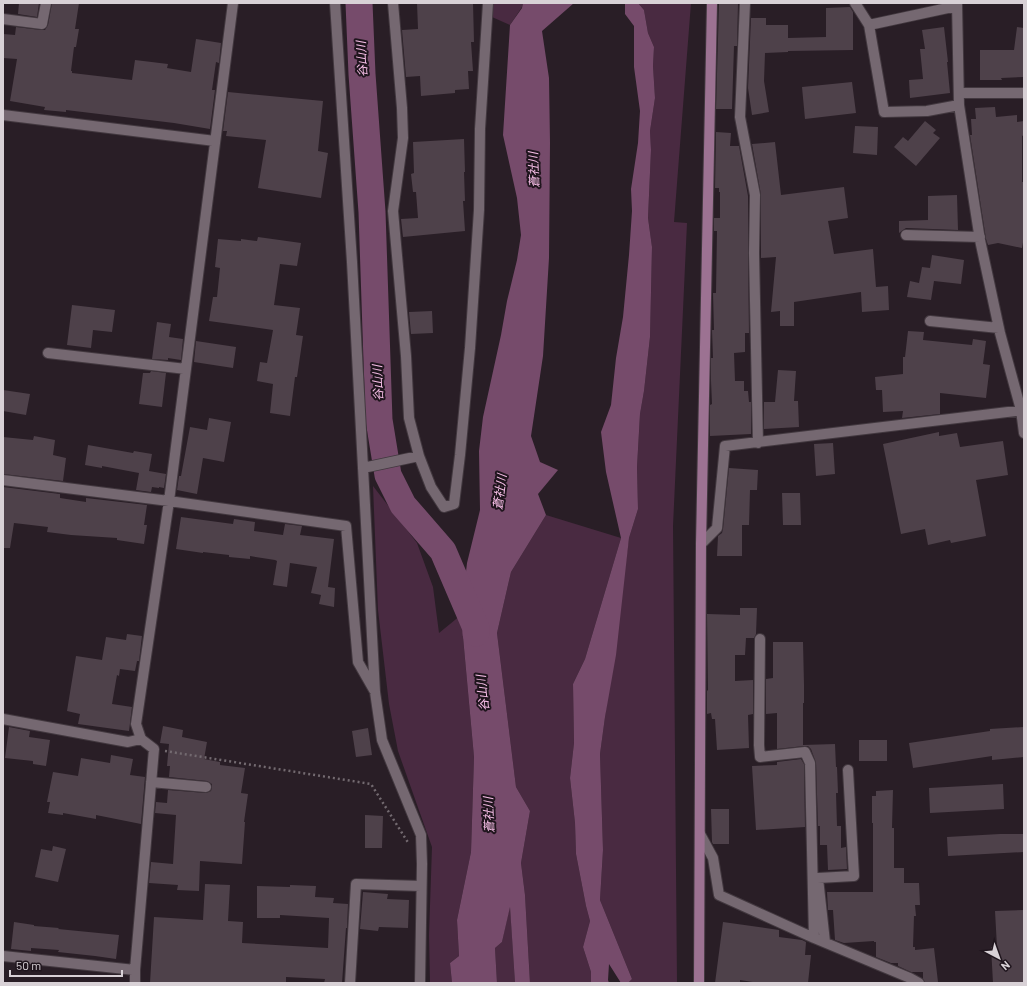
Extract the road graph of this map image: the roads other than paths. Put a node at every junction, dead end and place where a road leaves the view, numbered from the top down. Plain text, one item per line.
1 (46, 3) edge
2 (233, 3) edge
3 (335, 3) edge
4 (393, 3) edge
5 (488, 3) edge
6 (712, 3) edge
7 (745, 3) edge
8 (855, 3) edge
9 (957, 5) edge
10 (3, 19) edge
11 (869, 25) junction
12 (959, 93) junction
13 (1024, 93) edge
14 (959, 106) junction
15 (3, 114) edge
16 (215, 142) junction
17 (906, 235) dead end
18 (980, 237) junction
19 (930, 321) dead end
20 (999, 328) junction
21 (48, 353) dead end
22 (186, 369) junction
23 (1022, 410) edge
24 (1024, 433) edge
25 (758, 443) junction
26 (419, 456) junction
27 (364, 468) junction
28 (3, 480) edge
29 (169, 501) junction
30 (701, 544) junction
31 (760, 640) dead end
32 (375, 692) junction
33 (3, 719) edge
34 (141, 739) junction
35 (848, 770) dead end
36 (151, 782) junction
37 (206, 787) dead end
38 (700, 834) junction
39 (421, 886) junction
40 (814, 938) junction
41 (825, 942) junction
42 (3, 956) edge
43 (135, 970) junction
44 (135, 983) edge
45 (350, 983) edge
46 (420, 983) edge
47 (699, 983) edge
48 (919, 983) edge

1 - 10 street
2 - 16 street
3 - 27 street
4 - 26 street
5 - 26 street
6 - 30 street
7 - 25 street
8 - 11 street
9 - 11 street
9 - 12 street
11 - 14 street
12 - 13 street
12 - 14 street
14 - 18 street
15 - 16 street
16 - 22 street
17 - 18 street
18 - 20 street
19 - 20 street
20 - 23 street
21 - 22 street
22 - 29 street
23 - 24 street
23 - 25 street
25 - 30 street
26 - 27 street
27 - 32 street
28 - 29 street
29 - 32 street
29 - 34 street
30 - 38 street
31 - 40 street
32 - 39 street
33 - 34 street
34 - 36 street
35 - 41 street
36 - 37 street
36 - 43 street
38 - 40 street
38 - 47 street
39 - 45 street
39 - 46 street
40 - 41 street
41 - 48 street
42 - 43 street
43 - 44 street

